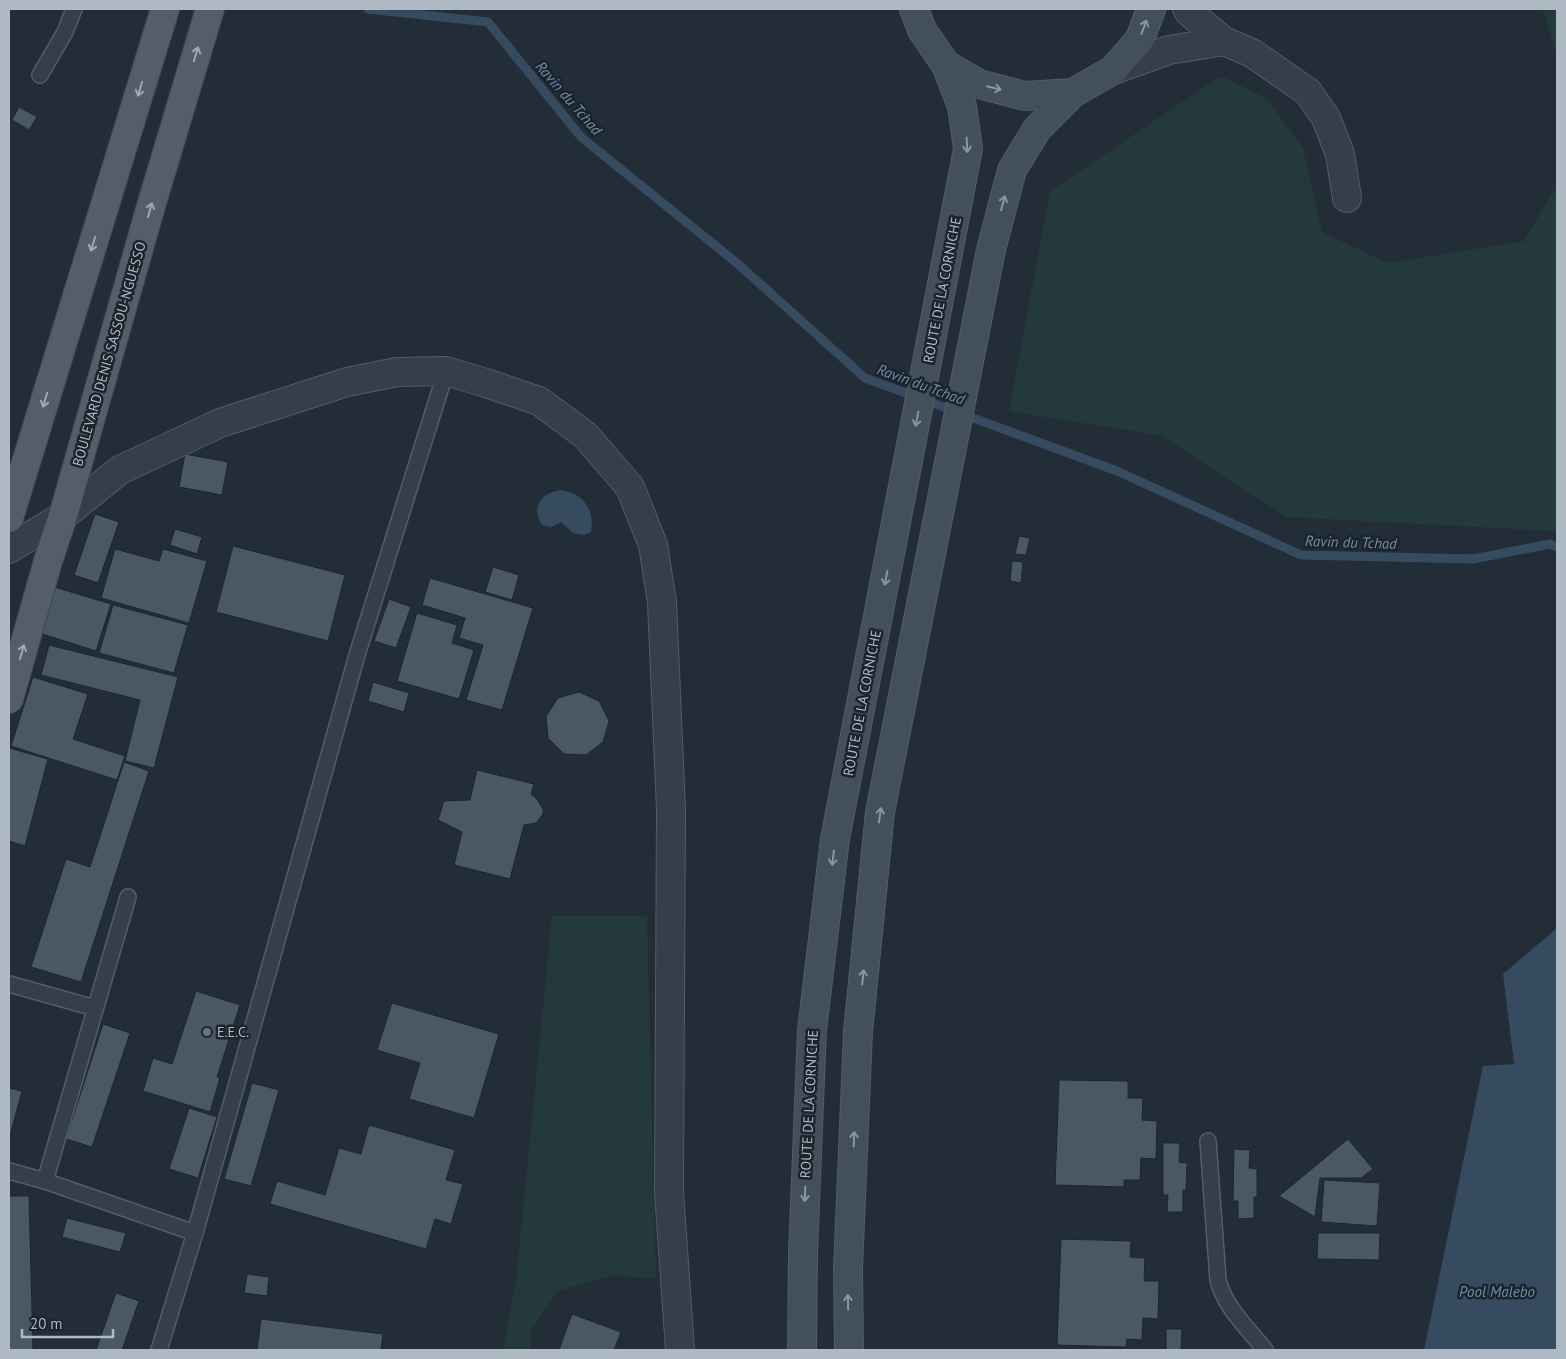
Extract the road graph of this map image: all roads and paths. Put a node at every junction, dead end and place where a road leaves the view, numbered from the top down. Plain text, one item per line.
1 (74, 9) edge
2 (165, 9) edge
3 (210, 9) edge
4 (914, 9) edge
5 (1151, 9) edge
6 (1187, 9) edge
7 (1224, 41) junction
8 (946, 64) junction
9 (1113, 70) junction
10 (40, 74) dead end
11 (1073, 93) junction
12 (1347, 198) dead end
13 (446, 371) junction
14 (63, 516) junction
15 (9, 518) edge
16 (9, 549) edge
17 (9, 699) edge
18 (128, 897) dead end
19 (9, 984) edge
20 (95, 1008) junction
21 (1208, 1141) dead end
22 (9, 1171) edge
23 (45, 1181) junction
24 (195, 1233) junction
25 (159, 1350) edge
26 (680, 1350) edge
27 (802, 1350) edge
28 (849, 1350) edge
29 (1265, 1350) edge

1 - 10 lane
2 -> 15 main road
14 -> 3 main road, BOULEVARD DENIS SASSOU-NGUESSO
4 - 8 main road
9 -> 5 main road
6 - 7 street
7 - 9 street
7 - 12 street
8 -> 11 main road
8 -> 27 main road, ROUTE DE LA CORNICHE
9 - 11 main road
28 -> 11 main road
13 - 14 street
13 - 24 lane
13 - 26 street
14 - 16 street
17 -> 14 main road, BOULEVARD DENIS SASSOU-NGUESSO
18 - 20 lane
19 - 20 lane
20 - 23 lane
21 - 29 lane
22 - 23 lane
23 - 24 lane
24 - 25 lane

